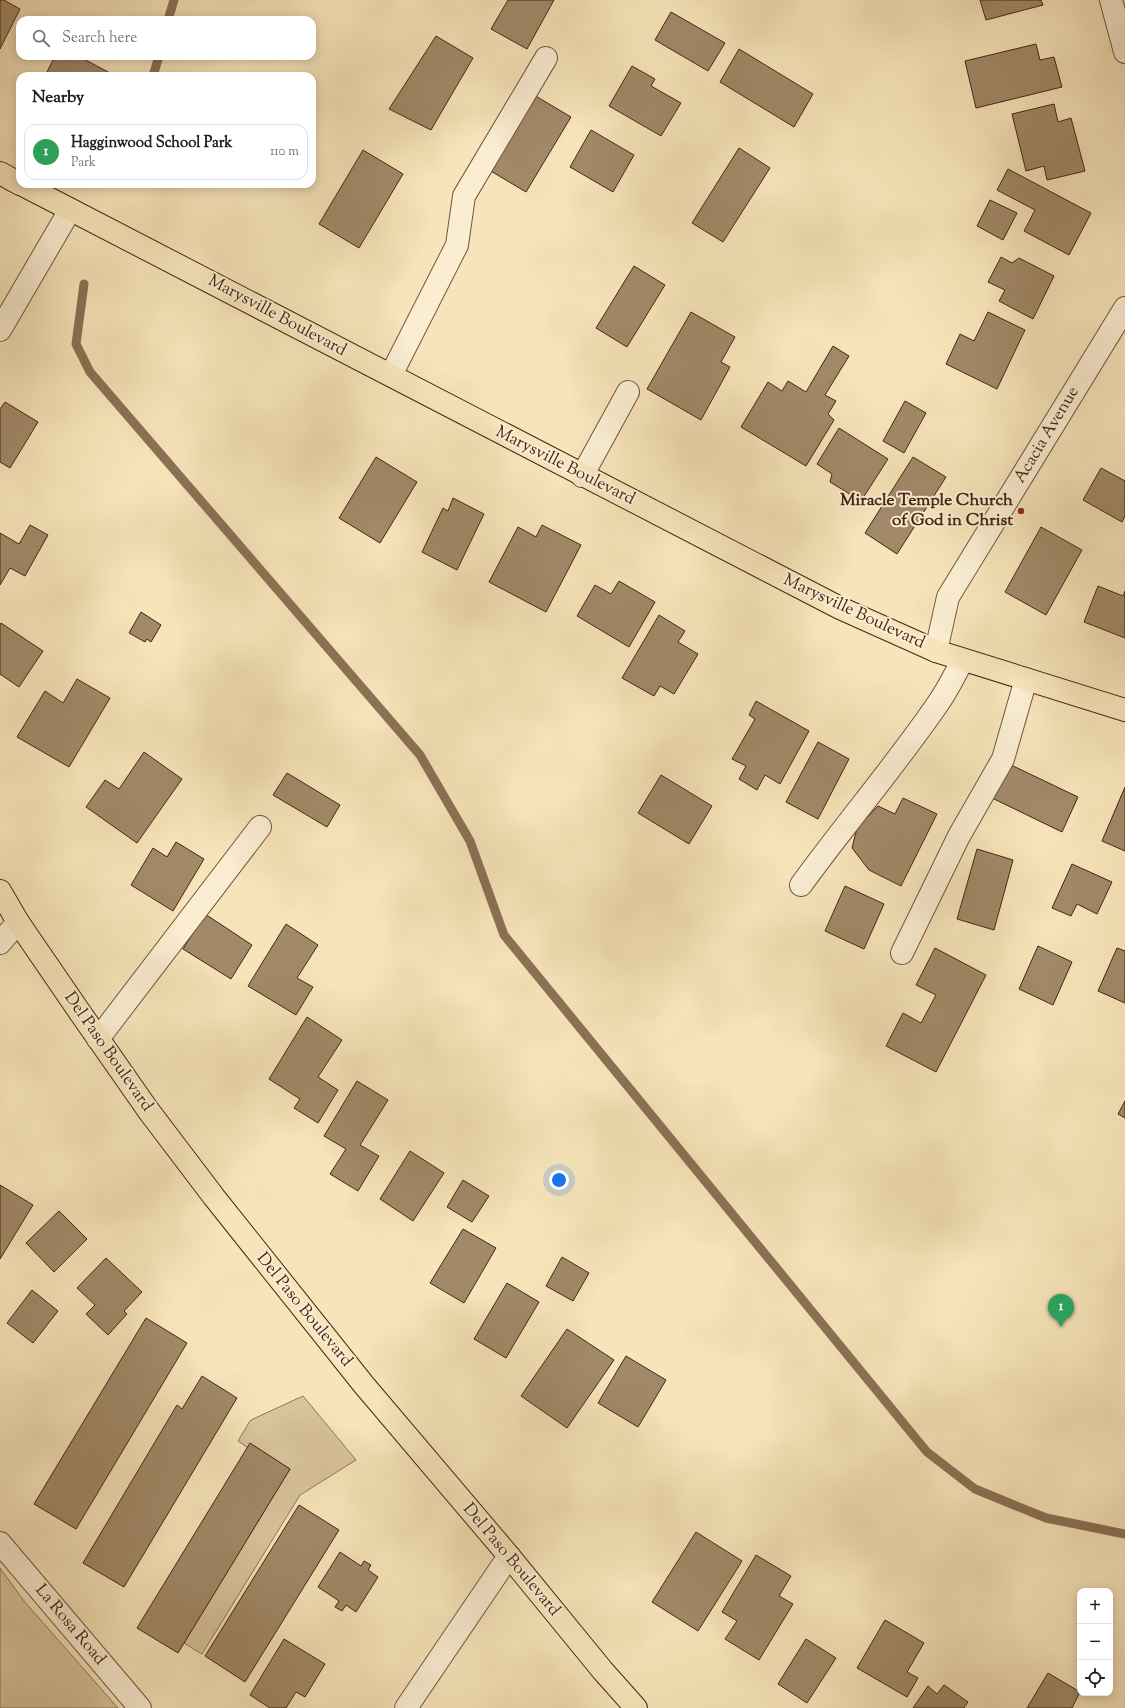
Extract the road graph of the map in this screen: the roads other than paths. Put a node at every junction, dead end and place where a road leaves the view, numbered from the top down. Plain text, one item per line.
1 (1111, 0) edge
2 (1125, 52) edge
3 (546, 58) dead end
4 (0, 173) edge
5 (16, 182) edge
6 (28, 188) edge
7 (70, 210) junction
8 (1125, 308) edge
9 (0, 330) edge
10 (391, 375) junction
11 (628, 392) dead end
12 (582, 476) junction
13 (936, 651) junction
14 (963, 660) junction
15 (1026, 679) junction
16 (1125, 710) edge
17 (260, 827) dead end
18 (801, 884) dead end
19 (0, 891) edge
20 (18, 922) junction
21 (0, 943) edge
22 (902, 953) dead end
23 (98, 1039) junction
24 (0, 1542) edge
25 (509, 1556) junction
26 (140, 1708) edge
27 (406, 1708) edge
28 (636, 1708) edge

1 - 2 street
3 - 10 street
4 - 5 main road, Marysville Boulevard
6 - 7 main road, Marysville Boulevard
7 - 9 street
7 - 10 main road, Marysville Boulevard
8 - 13 street, Acacia Avenue
10 - 12 main road, Marysville Boulevard
11 - 12 street
12 - 13 main road, Marysville Boulevard
13 - 14 main road, Marysville Boulevard
14 - 15 main road, Marysville Boulevard
14 - 18 street
15 - 16 main road, Marysville Boulevard
15 - 22 street
17 - 23 street
19 - 20 main road, Del Paso Boulevard
20 - 21 street
20 - 23 main road, Del Paso Boulevard
23 - 25 main road, Del Paso Boulevard
24 - 26 street, La Rosa Road
25 - 27 street
25 - 28 main road, Del Paso Boulevard

